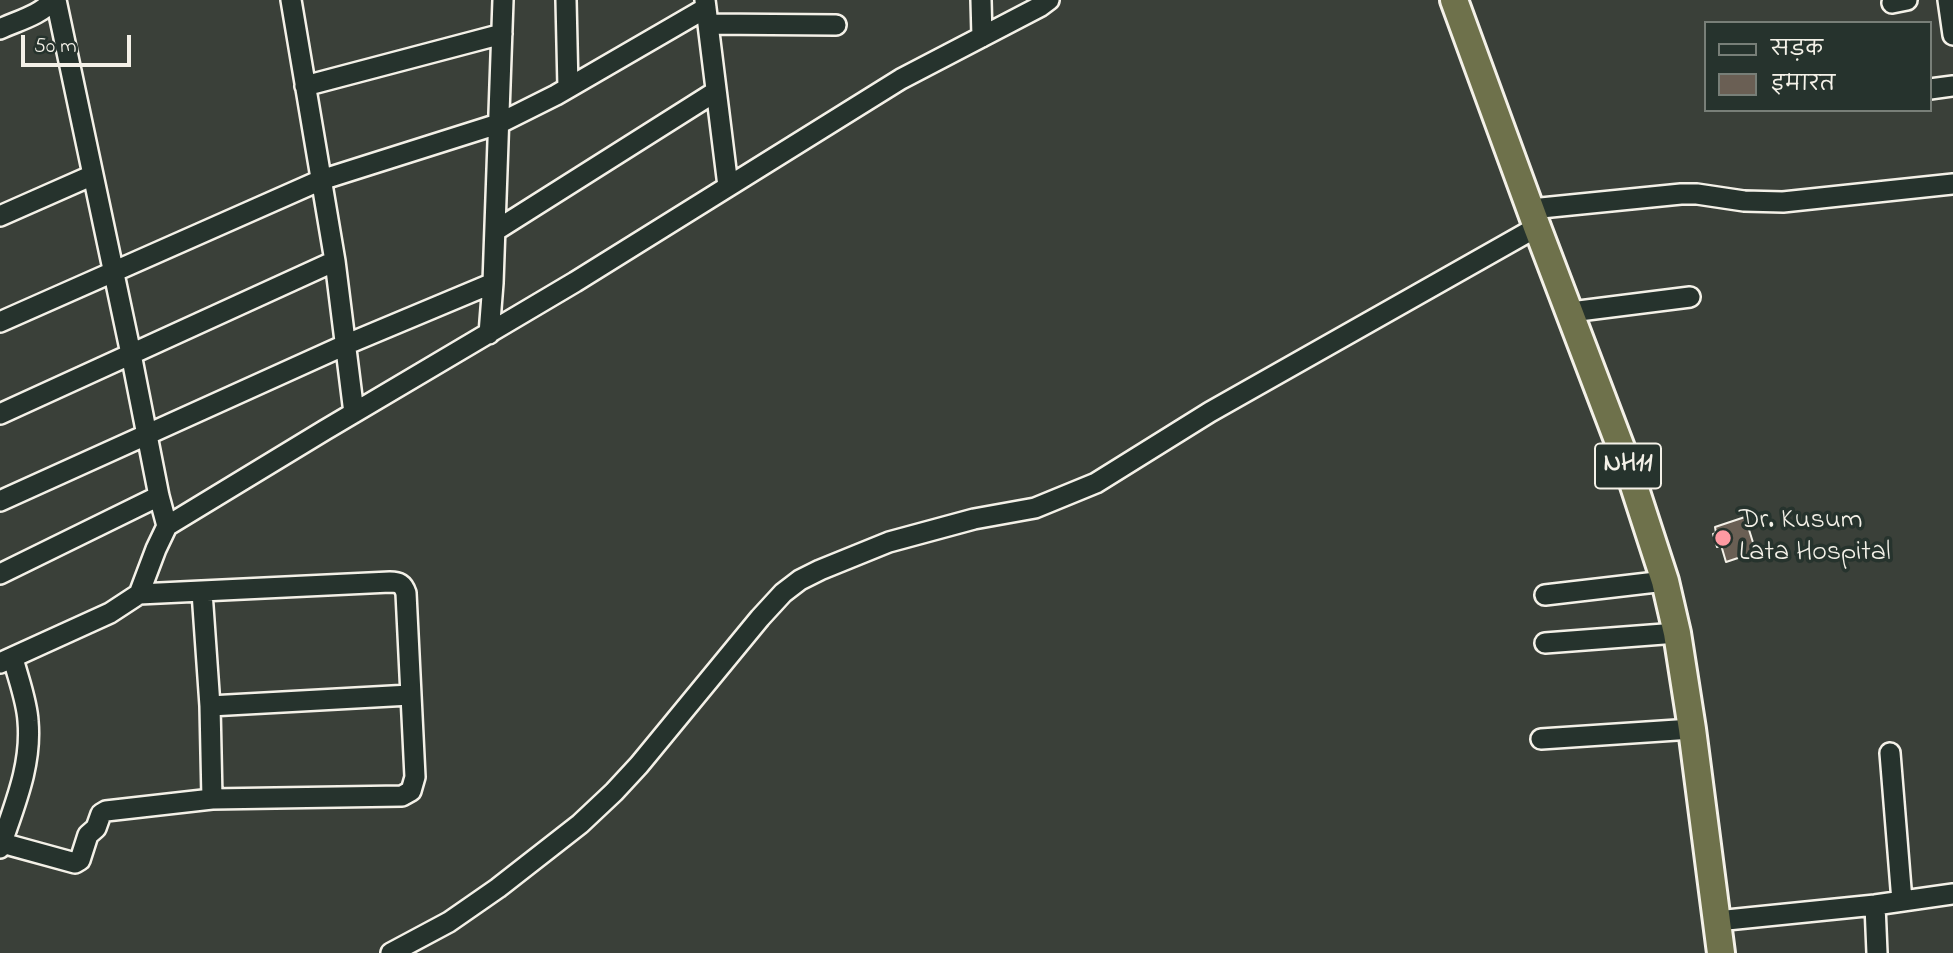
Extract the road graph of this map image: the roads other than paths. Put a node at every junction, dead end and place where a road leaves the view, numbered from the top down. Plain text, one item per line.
1 (54, 0) edge
2 (503, 0) edge
3 (566, 0) edge
4 (981, 0) edge
5 (1049, 0) edge
6 (1454, 0) edge
7 (1948, 0) edge
8 (297, 2) edge
9 (709, 7) edge
10 (836, 25) dead end
11 (0, 29) edge
12 (502, 34) junction
13 (1953, 35) edge
14 (982, 37) junction
15 (305, 86) junction
16 (1953, 86) edge
17 (568, 88) junction
18 (1932, 89) edge
19 (715, 92) junction
20 (498, 124) junction
21 (93, 175) junction
22 (321, 180) junction
23 (1953, 184) edge
24 (728, 186) junction
25 (0, 216) edge
26 (1534, 218) junction
27 (495, 231) junction
28 (335, 261) junction
29 (113, 272) junction
30 (493, 283) junction
31 (1690, 297) dead end
32 (1571, 312) junction
33 (0, 322) edge
34 (489, 334) junction
35 (345, 345) junction
36 (131, 354) junction
37 (354, 413) junction
38 (0, 414) edge
39 (146, 433) junction
40 (159, 496) junction
41 (0, 501) edge
42 (167, 526) junction
43 (0, 574) edge
44 (1665, 581) junction
45 (202, 592) junction
46 (139, 594) junction
47 (1545, 595) dead end
48 (1677, 633) junction
49 (1545, 643) dead end
50 (6, 661) edge
51 (410, 695) junction
52 (210, 706) junction
53 (1692, 729) junction
54 (1541, 739) dead end
55 (1890, 753) dead end
56 (212, 799) junction
57 (1, 845) edge
58 (1953, 894) edge
59 (1902, 901) junction
60 (1875, 905) junction
61 (1717, 921) junction
62 (391, 953) edge
63 (1721, 953) edge
64 (1877, 953) edge

1 - 11 street
1 - 21 street
2 - 12 street
3 - 17 street
4 - 14 street
5 - 14 street
6 - 26 highway, NH11
7 - 13 street
8 - 15 street
9 - 10 street
9 - 17 street
9 - 19 street
12 - 15 street
12 - 20 street
14 - 24 street
15 - 22 street
16 - 18 street
17 - 20 street
19 - 24 street
19 - 27 street
20 - 22 street
20 - 27 street
21 - 25 street
21 - 29 street
22 - 28 street
22 - 29 street
23 - 26 street
24 - 34 street
26 - 32 highway, NH11
26 - 62 street
27 - 30 street
28 - 35 street
28 - 36 street
29 - 33 street
29 - 36 street
30 - 34 street
30 - 35 street
31 - 32 street
32 - 44 highway, NH11
34 - 37 street
35 - 37 street
35 - 39 street
36 - 38 street
36 - 39 street
37 - 42 street
39 - 40 street
39 - 41 street
40 - 42 street
40 - 43 street
42 - 46 street
44 - 47 street
44 - 48 highway, NH11
45 - 46 street
45 - 51 street
45 - 52 street
46 - 50 street
48 - 49 street
48 - 53 highway, NH11
50 - 57 street
51 - 52 street
51 - 56 street
52 - 56 street
53 - 54 street
53 - 61 highway, NH11
55 - 59 street
56 - 57 street
58 - 59 street
59 - 60 street
60 - 61 street
60 - 64 street
61 - 63 highway, NH11

